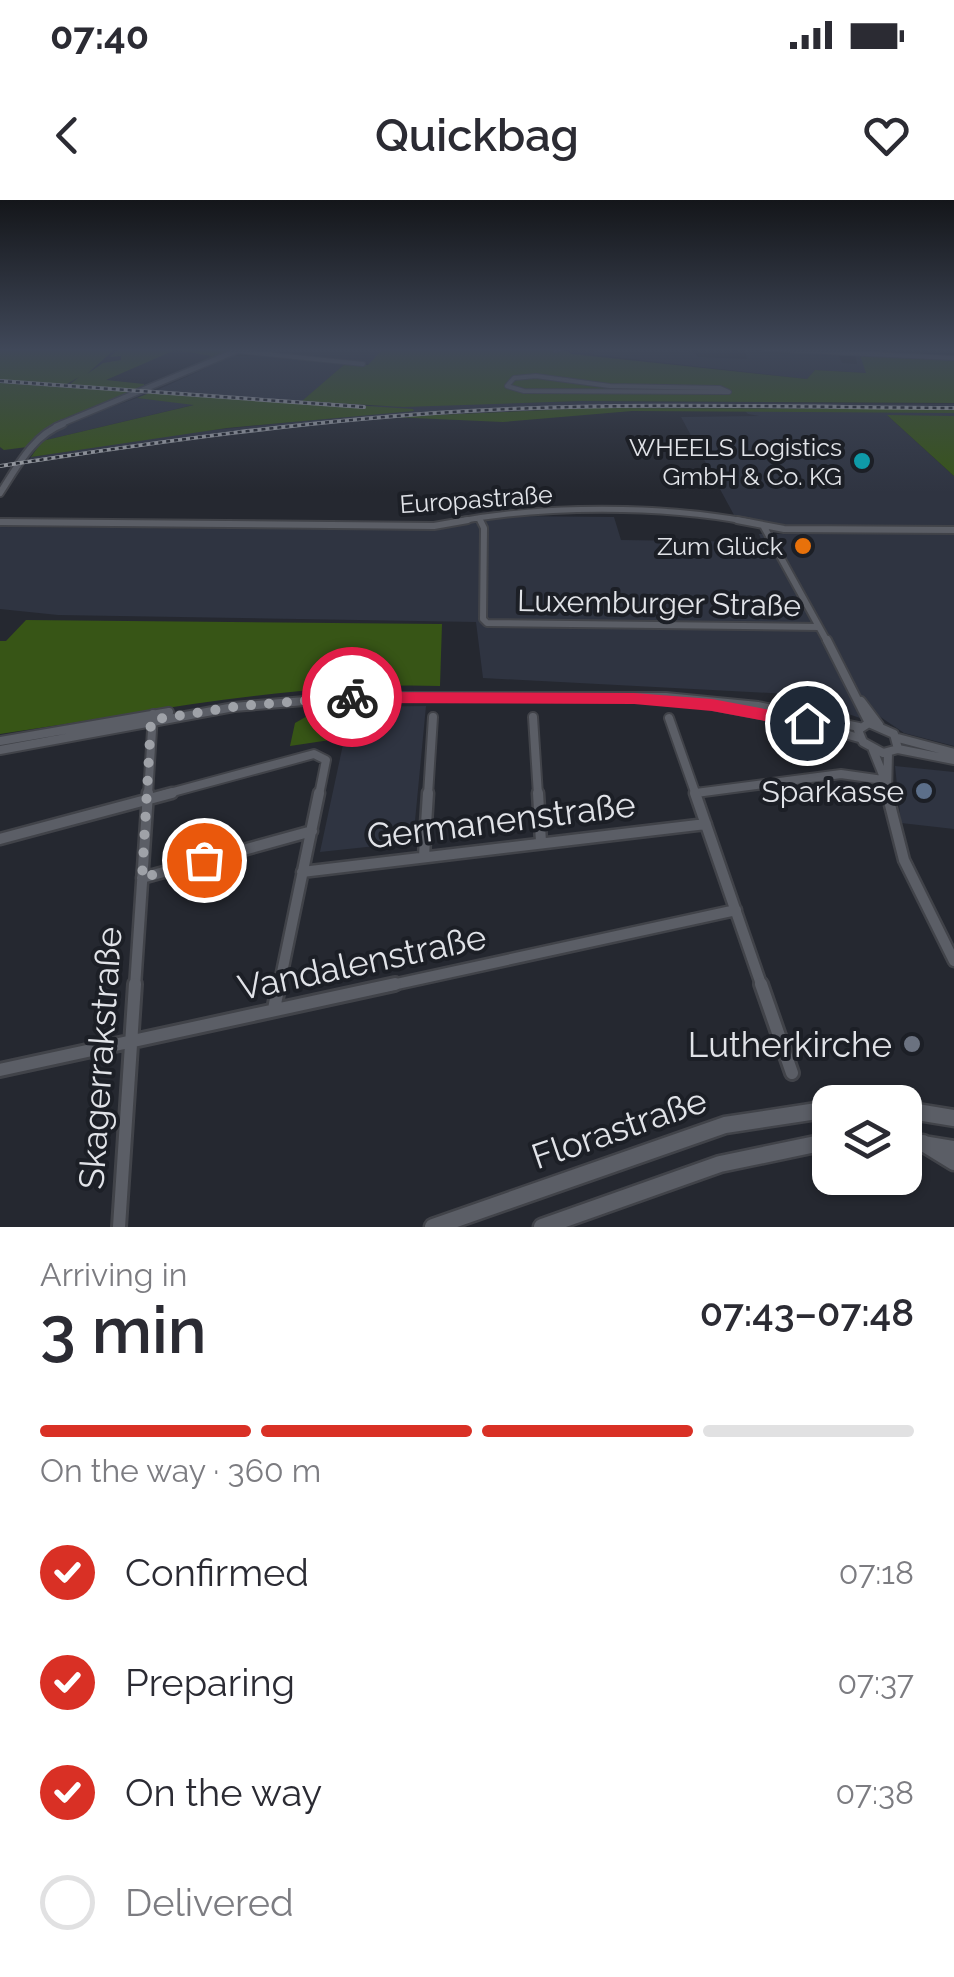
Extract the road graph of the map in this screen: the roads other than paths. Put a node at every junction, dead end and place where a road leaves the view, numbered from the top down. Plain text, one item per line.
1 (134, 397) edge
2 (0, 493) edge
3 (479, 518) junction
4 (0, 522) edge
5 (764, 528) junction
6 (954, 530) edge
7 (818, 627) junction
8 (152, 717) junction
9 (433, 717) dead end
10 (533, 717) dead end
11 (669, 718) dead end
12 (874, 724) junction
13 (859, 733) junction
14 (898, 738) junction
15 (0, 740) edge
16 (898, 749) junction
17 (0, 750) edge
18 (874, 750) junction
19 (888, 753) junction
20 (954, 757) edge
21 (883, 777) junction
22 (696, 793) junction
23 (146, 798) junction
24 (706, 824) junction
25 (312, 831) junction
26 (0, 840) edge
27 (541, 842) junction
28 (424, 856) junction
29 (302, 872) junction
30 (142, 878) junction
31 (736, 910) junction
32 (954, 961) edge
33 (274, 1010) junction
34 (132, 1041) junction
35 (0, 1070) edge
36 (792, 1073) dead end
37 (812, 1112) edge
38 (922, 1113) edge
39 (954, 1118) edge
40 (922, 1143) edge
41 (812, 1144) edge
42 (922, 1146) edge
43 (954, 1148) edge
44 (954, 1162) edge
45 (119, 1227) edge
46 (433, 1227) edge
47 (542, 1227) edge

1 - 2 street
3 - 4 street, Europastraße
3 - 5 street, Europastraße
3 - 7 street, Luxemburger Straße
5 - 6 street, Europastraße
5 - 7 street
7 - 12 street
8 - 13 street
8 - 15 street
8 - 17 street
8 - 23 street, Skagerrakstraße
9 - 28 street
10 - 27 street
11 - 22 street
12 - 13 street
12 - 14 street
13 - 18 street
14 - 16 street
14 - 20 street
16 - 19 street
16 - 20 street
18 - 19 street
18 - 21 street
19 - 21 street
21 - 22 street
21 - 32 street
22 - 24 street
23 - 25 street
23 - 26 street
23 - 30 street, Skagerrakstraße
24 - 27 street, Germanenstraße
24 - 31 street
25 - 29 street
25 - 30 street
27 - 28 street, Germanenstraße
28 - 29 street, Germanenstraße
29 - 33 street
30 - 34 street, Skagerrakstraße
31 - 33 street, Vandalenstraße
31 - 36 street
33 - 34 street, Vandalenstraße
34 - 35 street, Vandalenstraße
34 - 45 street, Skagerrakstraße
37 - 46 street, Florastraße
38 - 39 street
40 - 43 street
41 - 47 street, Florastraße
42 - 44 street

